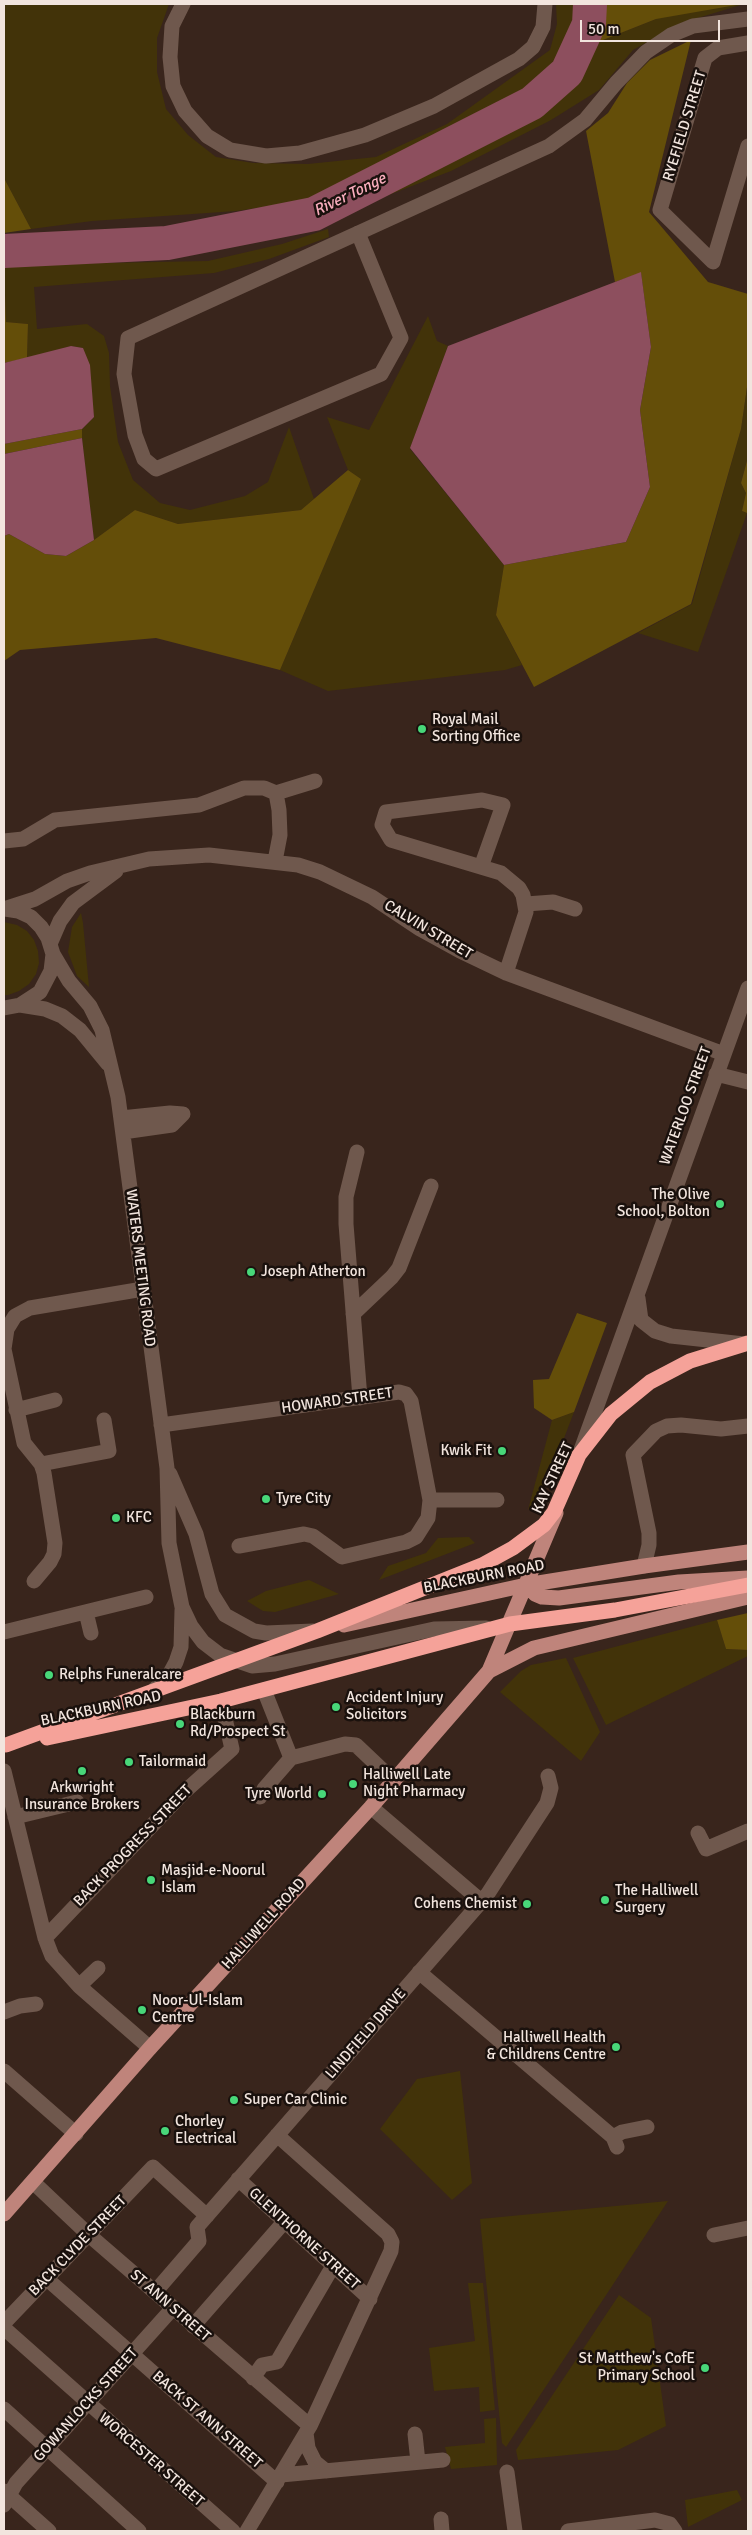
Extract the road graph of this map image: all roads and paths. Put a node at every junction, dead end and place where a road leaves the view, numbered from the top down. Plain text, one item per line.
1 (183, 4) edge
2 (545, 4) edge
3 (748, 18) edge
4 (748, 43) edge
5 (748, 146) edge
6 (358, 233) junction
7 (315, 782) dead end
8 (276, 793) junction
9 (4, 841) edge
10 (275, 861) junction
11 (125, 865) junction
12 (481, 867) junction
13 (526, 904) junction
14 (4, 909) edge
15 (575, 909) dead end
16 (51, 949) junction
17 (506, 973) junction
18 (748, 988) edge
19 (9, 1008) edge
20 (724, 1054) junction
21 (110, 1068) junction
22 (716, 1074) junction
23 (748, 1082) edge
24 (357, 1152) dead end
25 (431, 1186) dead end
26 (143, 1289) junction
27 (638, 1292) junction
28 (353, 1314) junction
29 (746, 1344) edge
30 (6, 1374) edge
31 (360, 1398) junction
32 (55, 1400) dead end
33 (16, 1410) junction
34 (104, 1420) dead end
35 (161, 1426) junction
36 (748, 1426) edge
37 (579, 1455) junction
38 (41, 1464) junction
39 (167, 1468) junction
40 (563, 1496) junction
41 (430, 1500) junction
42 (497, 1500) dead end
43 (239, 1546) dead end
44 (748, 1552) edge
45 (644, 1566) junction
46 (748, 1578) edge
47 (34, 1580) dead end
48 (526, 1585) junction
49 (748, 1585) edge
50 (146, 1596) dead end
51 (748, 1598) edge
52 (182, 1606) junction
53 (86, 1612) junction
54 (510, 1624) junction
55 (492, 1628) junction
56 (317, 1631) junction
57 (4, 1632) edge
58 (91, 1633) dead end
59 (233, 1661) junction
60 (489, 1671) junction
61 (264, 1690) junction
62 (151, 1693) junction
63 (221, 1701) junction
64 (5, 1745) edge
65 (291, 1758) junction
66 (4, 1771) edge
67 (548, 1776) dead end
68 (394, 1781) junction
69 (262, 1793) dead end
70 (76, 1802) dead end
71 (371, 1806) junction
72 (15, 1818) junction
73 (748, 1831) edge
74 (698, 1833) dead end
75 (482, 1901) junction
76 (45, 1938) junction
77 (98, 1968) dead end
78 (419, 1972) junction
79 (79, 1986) junction
80 (36, 2004) dead end
81 (4, 2012) edge
82 (150, 2048) junction
83 (4, 2071) edge
84 (648, 2127) dead end
85 (76, 2134) junction
86 (277, 2135) junction
87 (238, 2180) junction
88 (33, 2182) junction
89 (4, 2214) edge
90 (202, 2222) junction
91 (284, 2222) junction
92 (748, 2228) edge
93 (714, 2235) dead end
94 (95, 2240) junction
95 (333, 2266) junction
96 (47, 2279) junction
97 (155, 2292) junction
98 (370, 2299) junction
99 (173, 2308) junction
100 (4, 2323) edge
101 (190, 2323) junction
102 (4, 2328) edge
103 (131, 2354) junction
104 (253, 2378) junction
105 (87, 2404) junction
106 (4, 2409) edge
107 (308, 2429) junction
108 (415, 2434) dead end
109 (47, 2448) junction
110 (443, 2460) dead end
111 (418, 2462) junction
112 (326, 2471) junction
113 (507, 2472) dead end
114 (279, 2478) junction
115 (6, 2497) edge
116 (49, 2531) edge
117 (140, 2531) edge
118 (233, 2531) edge
119 (247, 2531) edge
120 (515, 2531) edge
121 (568, 2531) edge
122 (675, 2531) edge

1 - 2 street
3 - 6 street
4 - 5 street, RYEFIELD STREET
6 - 6 street
7 - 8 street
8 - 9 street
8 - 10 street
10 - 11 street, CALVIN STREET
10 - 17 street, CALVIN STREET
11 - 14 street, CALVIN STREET
11 - 16 street, CALVIN STREET
12 - 12 street
12 - 13 street
13 - 15 street
13 - 17 street
14 - 16 street, WATERS MEETING ROAD
16 - 19 street, CALVIN STREET
16 - 21 street, WATERS MEETING ROAD
17 - 20 street, CALVIN STREET
18 - 20 street, WATERLOO STREET
19 - 21 street, WATERS MEETING ROAD
20 - 22 street, WATERLOO STREET
21 - 26 street, WATERS MEETING ROAD
22 - 23 street
22 - 27 street, WATERLOO STREET
24 - 28 street
25 - 28 street
26 - 30 street
26 - 35 street, WATERS MEETING ROAD
27 - 29 street
27 - 37 street, WATERLOO STREET
28 - 31 street
29 - 37 highway, KAY STREET
30 - 33 street
31 - 35 street, HOWARD STREET
31 - 41 street, HOWARD STREET
32 - 33 street
33 - 38 street
34 - 38 street
35 - 39 street, WATERS MEETING ROAD
36 - 45 street
37 - 40 highway, KAY STREET
38 - 47 street
39 - 52 street, WATERS MEETING ROAD
39 - 56 street, WATERS MEETING ROAD
40 - 48 main road, KAY STREET
40 - 56 highway
41 - 42 street
41 - 43 street, HOWARD STREET
44 - 45 main road, BLACKBURN ROAD
45 - 48 main road, BLACKBURN ROAD
46 - 48 main road
48 - 54 main road, KAY STREET
48 - 56 main road, BLACKBURN ROAD
49 - 54 highway, BLACKBURN ROAD
50 - 53 street
51 - 60 main road
52 - 59 street, WATERS MEETING ROAD
52 - 62 street
53 - 57 street
53 - 58 street
54 - 55 highway, BLACKBURN ROAD
54 - 60 main road, HALLIWELL ROAD
55 - 59 street, BLACKBURN ROAD
55 - 61 highway, BLACKBURN ROAD
56 - 59 highway, BLACKBURN ROAD
59 - 62 highway, BLACKBURN ROAD
60 - 68 main road, HALLIWELL ROAD
61 - 63 highway, BLACKBURN ROAD
61 - 65 street
62 - 64 highway, BLACKBURN ROAD
63 - 64 highway, BLACKBURN ROAD
63 - 76 street, BACK PROGRESS STREET
65 - 68 street
65 - 69 street
66 - 72 street
67 - 75 street, LINDFIELD DRIVE
68 - 71 main road, HALLIWELL ROAD
70 - 72 street
71 - 75 street
71 - 82 main road, HALLIWELL ROAD
72 - 76 street
73 - 74 street
75 - 78 street, LINDFIELD DRIVE
76 - 79 street
77 - 79 street
78 - 84 street
78 - 86 street, LINDFIELD DRIVE
79 - 82 street
80 - 81 street
82 - 85 main road, HALLIWELL ROAD
83 - 85 street
85 - 88 main road, HALLIWELL ROAD
86 - 87 street, LINDFIELD DRIVE
86 - 98 street
87 - 90 street, LINDFIELD DRIVE
87 - 91 street, GLENTHORNE STREET
88 - 89 main road, HALLIWELL ROAD
88 - 94 street, ST ANN STREET
90 - 94 street, BACK CLYDE STREET
90 - 97 street
91 - 95 street, GLENTHORNE STREET
91 - 101 street
92 - 93 street
94 - 96 street, BACK CLYDE STREET
94 - 97 street, ST ANN STREET
95 - 98 street, GLENTHORNE STREET
95 - 104 street
96 - 100 street, BACK CLYDE STREET
96 - 103 street, BACK ST ANN STREET
97 - 99 street, ST ANN STREET
98 - 107 street
99 - 101 street, ST ANN STREET
99 - 103 street, GOWANLOCKS STREET
101 - 104 street, ST ANN STREET
102 - 105 street, WORCESTER STREET
103 - 105 street, GOWANLOCKS STREET
103 - 114 street, BACK ST ANN STREET
104 - 107 street, ST ANN STREET
105 - 109 street, GOWANLOCKS STREET
105 - 118 street, WORCESTER STREET
106 - 109 street
107 - 112 street
107 - 114 street
108 - 111 street
109 - 115 street, GOWANLOCKS STREET
109 - 117 street
110 - 111 street
111 - 112 street
112 - 114 street
113 - 120 street
114 - 119 street
115 - 116 street
121 - 122 street

